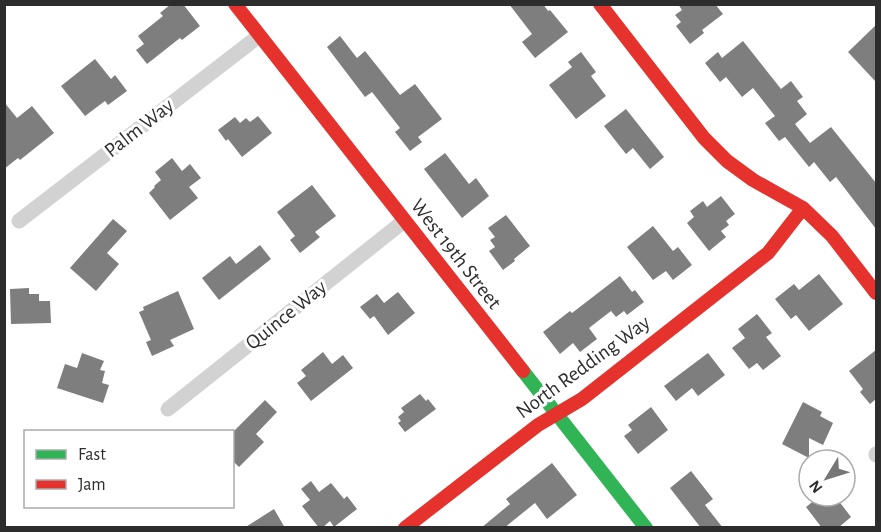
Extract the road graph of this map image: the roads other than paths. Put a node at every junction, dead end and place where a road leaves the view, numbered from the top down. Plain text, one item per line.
1 (235, 4) edge
2 (600, 4) edge
3 (259, 36) junction
4 (803, 208) junction
5 (20, 221) dead end
6 (404, 221) junction
7 (876, 293) edge
8 (168, 409) dead end
9 (556, 414) junction
10 (405, 528) edge
11 (646, 528) edge

1 - 3 street, West 19th Street
2 - 4 street
3 - 5 street, Palm Way
3 - 6 street, West 19th Street
4 - 7 street
4 - 9 street, North Redding Way
6 - 8 street, Quince Way
6 - 9 street, West 19th Street
9 - 10 street, North Redding Way
9 - 11 street, West 19th Street

